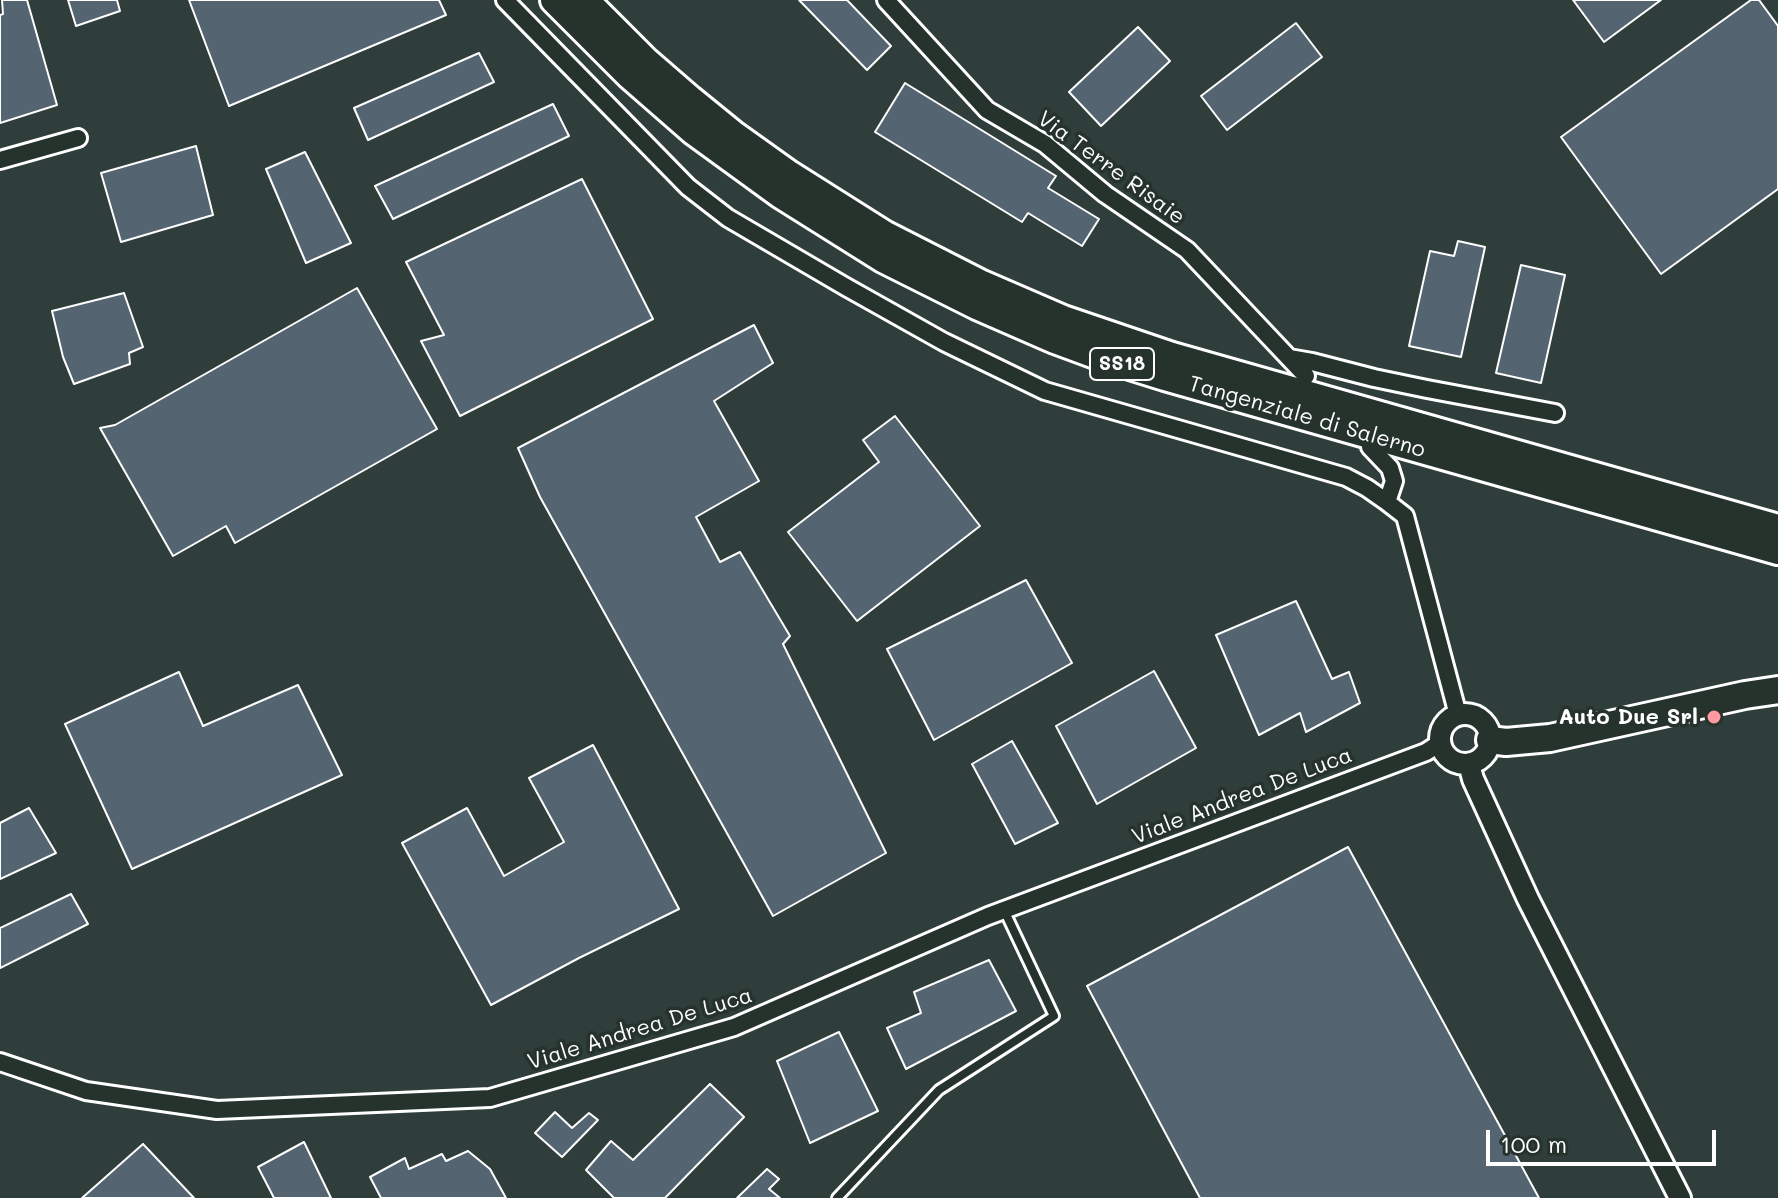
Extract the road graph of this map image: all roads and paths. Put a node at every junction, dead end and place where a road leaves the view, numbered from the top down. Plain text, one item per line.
1 (505, 0) edge
2 (554, 0) edge
3 (585, 0) edge
4 (886, 0) edge
5 (78, 138) dead end
6 (0, 160) edge
7 (1289, 358) junction
8 (1306, 376) dead end
9 (1555, 413) dead end
10 (1370, 447) dead end
11 (1387, 502) junction
12 (1778, 528) edge
13 (1726, 536) junction
14 (1778, 551) edge
15 (1778, 565) edge
16 (1778, 690) edge
17 (1458, 715) junction
18 (1490, 740) junction
19 (1440, 743) junction
20 (1469, 764) junction
21 (1004, 910) junction
22 (0, 1062) edge
23 (837, 1198) edge
24 (1680, 1198) edge

1 - 11 street
2 - 13 highway, Tangenziale di Salerno / SS18
3 - 12 highway, Tangenziale di Salerno / SS18
4 - 7 street, Via Terre Risaie
5 - 6 street
7 - 8 street, Via Terre Risaie
7 - 9 street
10 - 11 street
11 - 17 street
13 - 14 highway, Tangenziale di Salerno / SS18
13 - 15 highway
16 - 18 highway
17 - 18 street
17 - 19 street
18 - 20 street
19 - 20 street
19 - 21 street, Viale Andrea De Luca
20 - 24 street
21 - 22 street, Viale Andrea De Luca
21 - 23 lane

